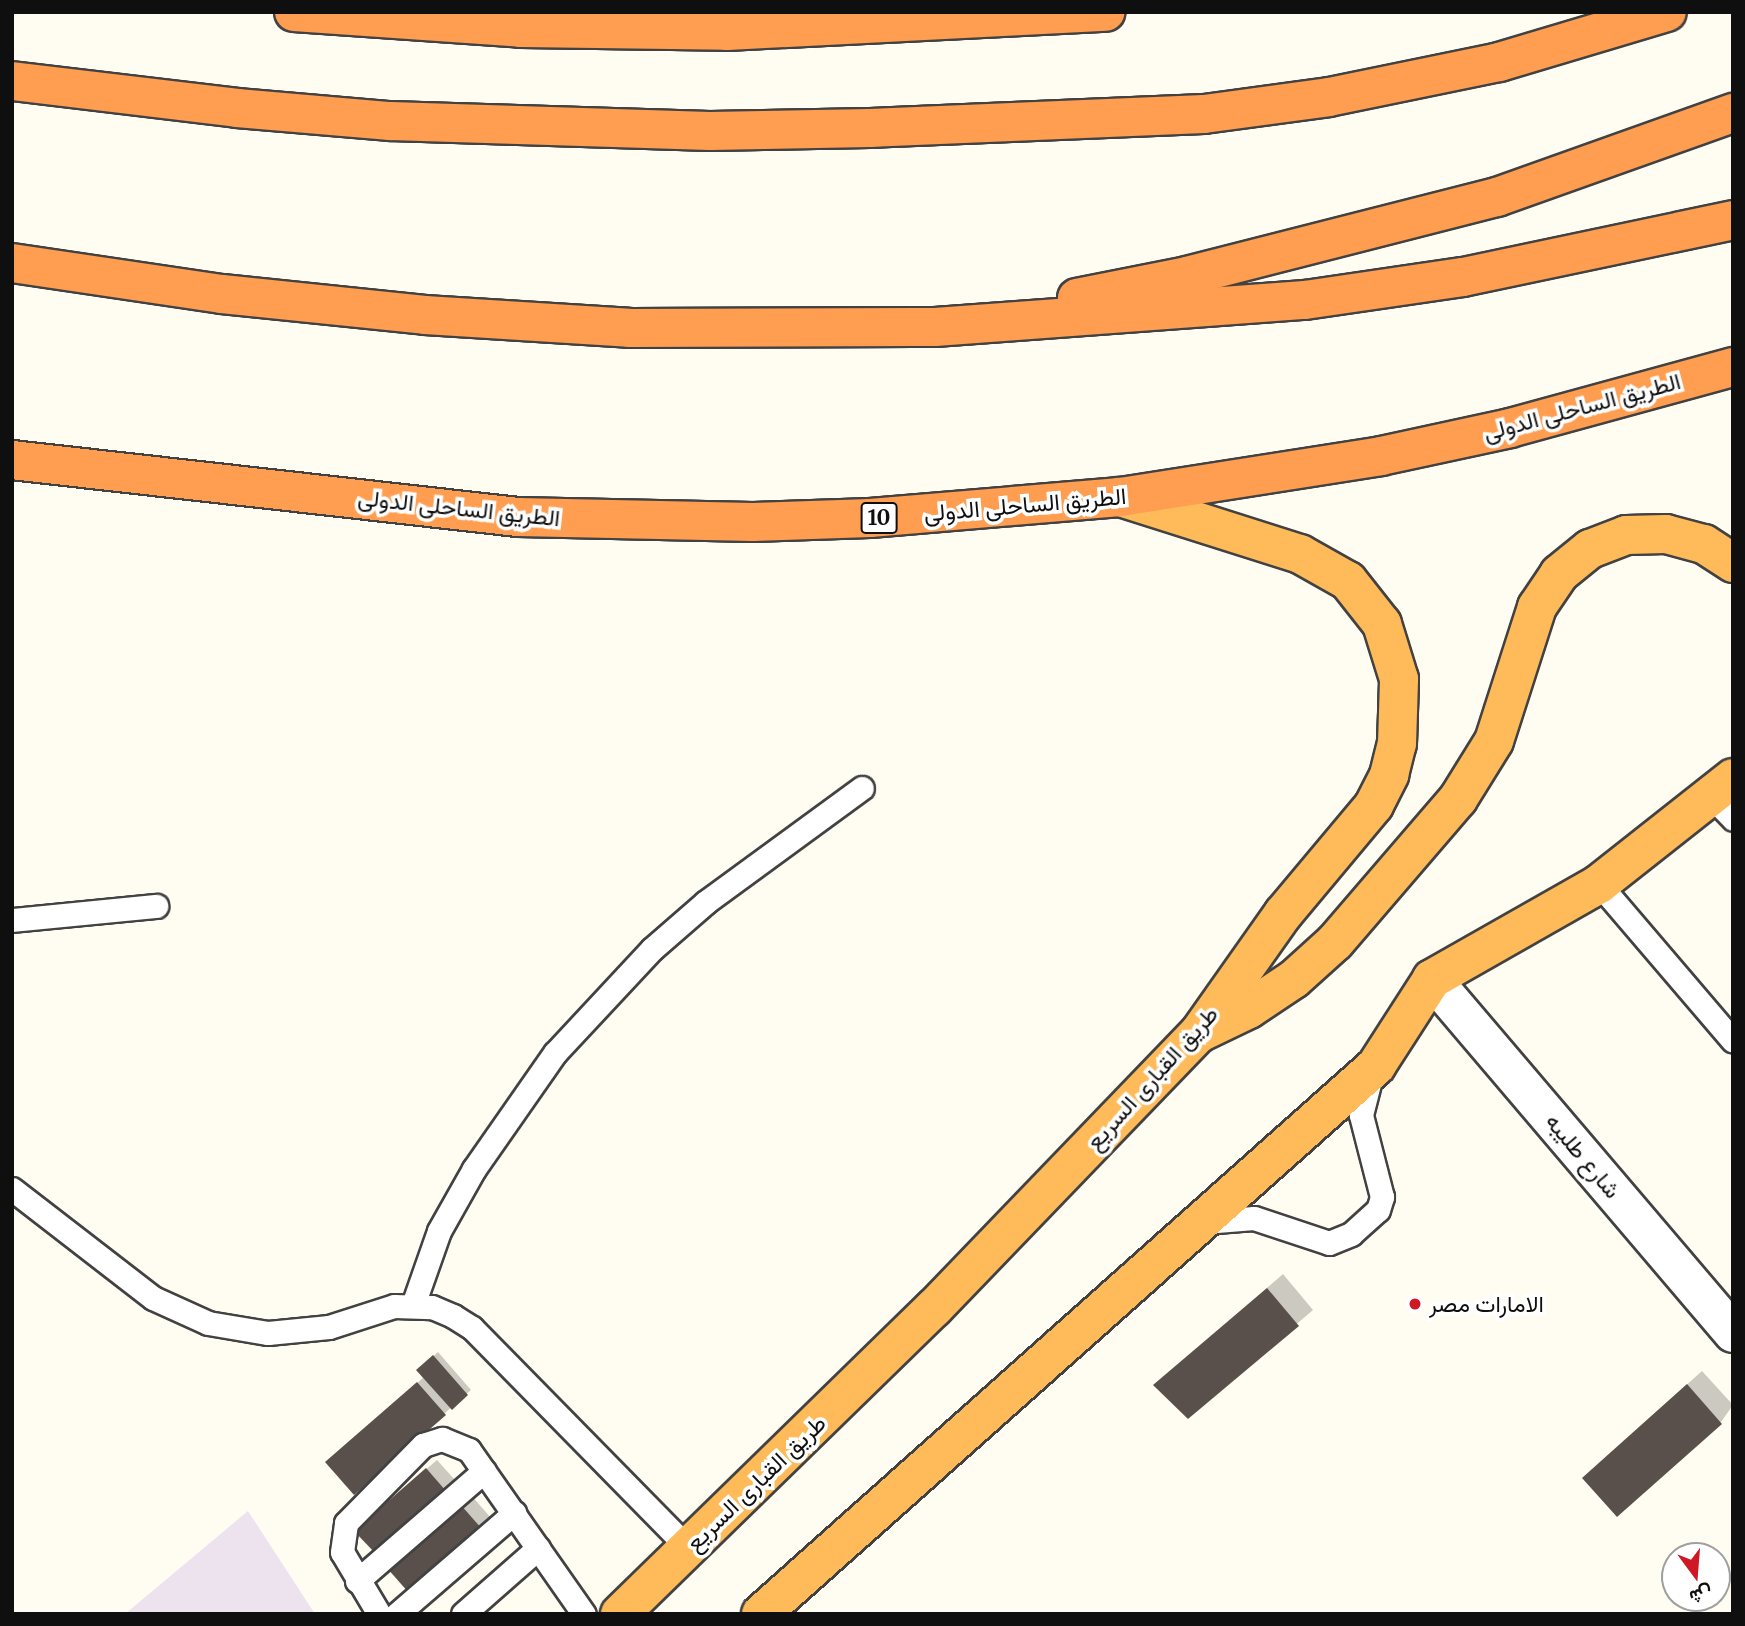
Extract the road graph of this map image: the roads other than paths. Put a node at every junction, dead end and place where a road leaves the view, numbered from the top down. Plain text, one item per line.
1 (294, 12) edge
2 (1106, 12) edge
3 (1667, 12) edge
4 (12, 81) edge
5 (1733, 113) edge
6 (1733, 220) edge
7 (12, 263) edge
8 (935, 327) junction
9 (1733, 367) edge
10 (12, 460) edge
11 (1119, 498) junction
12 (1733, 563) edge
13 (862, 788) dead end
14 (1726, 798) edge
15 (1599, 884) junction
16 (156, 906) dead end
17 (12, 920) edge
18 (1432, 979) junction
19 (1199, 1032) junction
20 (1733, 1041) edge
21 (1376, 1066) junction
22 (12, 1189) edge
23 (1195, 1225) junction
24 (413, 1305) junction
25 (1733, 1333) edge
26 (484, 1471) junction
27 (514, 1513) junction
28 (538, 1548) junction
29 (688, 1549) junction
30 (357, 1581) junction
31 (379, 1614) edge
32 (397, 1614) edge
33 (463, 1614) edge
34 (584, 1614) edge
35 (620, 1614) edge
36 (761, 1614) edge

1 - 2 highway
3 - 4 highway
5 - 8 highway
6 - 8 highway
7 - 8 highway
9 - 11 highway, الطريق الساحلى الدولى / 10
10 - 11 highway, الطريق الساحلى الدولى / 10
11 - 19 highway, طريق القبارى السريع
12 - 19 highway
13 - 24 lane
14 - 15 highway
15 - 18 highway
15 - 20 lane
16 - 17 lane
18 - 21 highway
18 - 25 street, شارع طليبه
19 - 29 highway, طريق القبارى السريع
21 - 23 highway
21 - 23 lane
22 - 24 lane
23 - 36 highway
24 - 29 lane
26 - 27 lane
26 - 30 lane
26 - 30 lane
27 - 28 lane
27 - 32 lane
28 - 33 lane
28 - 34 lane
29 - 35 highway, طريق القبارى السريع
30 - 31 lane

